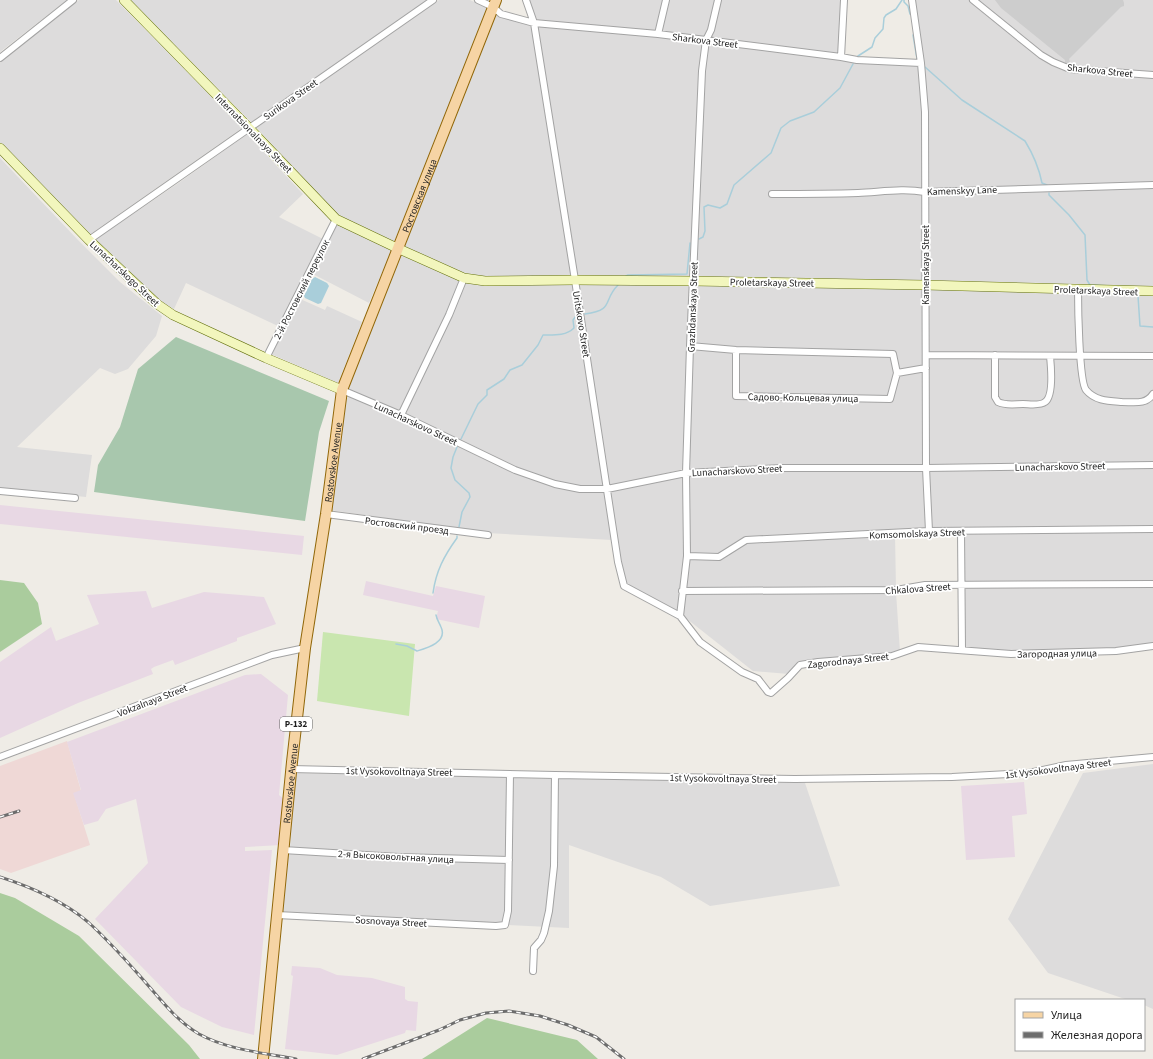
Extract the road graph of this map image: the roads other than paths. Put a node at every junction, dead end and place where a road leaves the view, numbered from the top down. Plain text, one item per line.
1 (73, 0) edge
2 (124, 0) edge
3 (433, 0) edge
4 (478, 0) edge
5 (526, 0) edge
6 (666, 0) edge
7 (718, 0) edge
8 (844, 0) edge
9 (912, 0) edge
10 (973, 0) edge
11 (494, 4) edge
12 (534, 23) junction
13 (658, 34) junction
14 (706, 40) junction
15 (841, 57) junction
16 (0, 58) edge
17 (921, 63) junction
18 (1153, 75) edge
19 (249, 128) junction
20 (0, 148) edge
21 (1153, 185) edge
22 (925, 192) junction
23 (772, 194) dead end
24 (336, 219) junction
25 (89, 240) junction
26 (397, 248) junction
27 (464, 278) junction
28 (575, 280) junction
29 (693, 281) junction
30 (925, 285) junction
31 (1078, 289) junction
32 (1153, 291) edge
33 (690, 346) junction
34 (736, 350) junction
35 (926, 355) junction
36 (995, 355) junction
37 (1050, 356) junction
38 (1080, 356) junction
39 (1153, 356) edge
40 (266, 358) junction
41 (926, 368) junction
42 (897, 373) junction
43 (342, 390) junction
44 (1153, 394) edge
45 (401, 415) junction
46 (1153, 465) edge
47 (926, 468) junction
48 (686, 473) junction
49 (607, 489) junction
50 (0, 491) edge
51 (75, 498) dead end
52 (326, 514) junction
53 (1153, 529) edge
54 (929, 531) junction
55 (961, 531) junction
56 (488, 535) dead end
57 (687, 556) junction
58 (1153, 584) edge
59 (961, 585) junction
60 (682, 591) junction
61 (680, 616) junction
62 (1153, 646) edge
63 (305, 648) junction
64 (962, 650) junction
65 (0, 757) edge
66 (1153, 757) edge
67 (291, 769) junction
68 (510, 774) junction
69 (555, 775) junction
70 (284, 850) junction
71 (508, 860) junction
72 (277, 915) junction
73 (533, 971) dead end
74 (263, 1059) edge

1 - 16 street
2 - 19 street, Internatsionalnaya Street
3 - 19 street, Surikova Street
4 - 11 street
5 - 12 street, Uritskovo Street
6 - 13 street
7 - 14 street, Grazhdanskaya Street
8 - 15 street
9 - 17 street, Kamenskaya Street
10 - 18 street, Sharkova Street
11 - 12 street, Sharkova Street
11 - 26 main road, Ростовская улица
12 - 13 street, Sharkova Street
12 - 28 street, Uritskovo Street
13 - 14 street, Sharkova Street
14 - 15 street, Sharkova Street
14 - 29 street, Grazhdanskaya Street
15 - 17 street, Sharkova Street
17 - 22 street, Kamenskaya Street
19 - 24 street, Internatsionalnaya Street
19 - 25 street, Surikova Street
20 - 25 street, Lunacharskogo Street
21 - 22 street, Kamenskyy Lane
22 - 23 street, Kamenskyy Lane
22 - 30 street, Kamenskaya Street
24 - 26 street, Internatsionalnaya Street
24 - 40 street, 2-й Ростовский переулок
25 - 40 street, Lunacharskogo Street
26 - 27 street, Proletarskaya Street
26 - 43 main road, Ростовская улица
27 - 28 street, Proletarskaya Street
27 - 45 street
28 - 29 street, Proletarskaya Street
28 - 49 street, Uritskovo Street
29 - 30 street, Proletarskaya Street
29 - 33 street, Grazhdanskaya Street
30 - 31 street, Proletarskaya Street
30 - 35 street, Kamenskaya Street
31 - 32 street, Proletarskaya Street
31 - 38 street
33 - 34 street, Садово-Кольцевая улица
33 - 48 street, Grazhdanskaya Street
34 - 42 street, Садово-Кольцевая улица
34 - 42 street, Садово-Кольцевая улица
35 - 36 street
35 - 41 street, Kamenskaya Street
36 - 37 street
36 - 37 street
37 - 38 street
38 - 39 street
38 - 44 street
40 - 43 street, Lunacharskogo Street
41 - 42 street
41 - 47 street, Kamenskaya Street
43 - 45 street, Lunacharskovo Street
43 - 52 main road, Rostovskoe Avenue / Р-132
45 - 49 street, Lunacharskovo Street
46 - 47 street, Lunacharskovo Street
47 - 48 street, Lunacharskovo Street
47 - 54 street, Kamenskaya Street
48 - 49 street, Lunacharskovo Street
48 - 57 street, Grazhdanskaya Street
49 - 61 street, Uritskovo Street
50 - 51 street
52 - 56 street, Ростовский проезд
52 - 63 main road, Rostovskoe Avenue / Р-132
53 - 55 street, Komsomolskaya Street
54 - 55 street, Komsomolskaya Street
54 - 57 street, Komsomolskaya Street
55 - 59 street
57 - 60 street, Grazhdanskaya Street
58 - 59 street, Chkalova Street
59 - 60 street, Chkalova Street
59 - 64 street
60 - 61 street, Grazhdanskaya Street
61 - 64 street, Zagorodnaya Street
62 - 64 street, Загородная улица
63 - 65 street, Vokzalnaya Street
63 - 67 main road, Rostovskoe Avenue / Р-132
66 - 69 street, 1st Vysokovoltnaya Street
67 - 68 street, 1st Vysokovoltnaya Street
67 - 70 main road, Rostovskoe Avenue / Р-132
68 - 69 street, 1st Vysokovoltnaya Street
68 - 71 street
69 - 73 street
70 - 71 street, 2-я Высоковольтная улица
70 - 72 main road, Rostovskoe Avenue / Р-132
71 - 72 street, Sosnovaya Street
72 - 74 main road, Rostovskoe Avenue / Р-132

